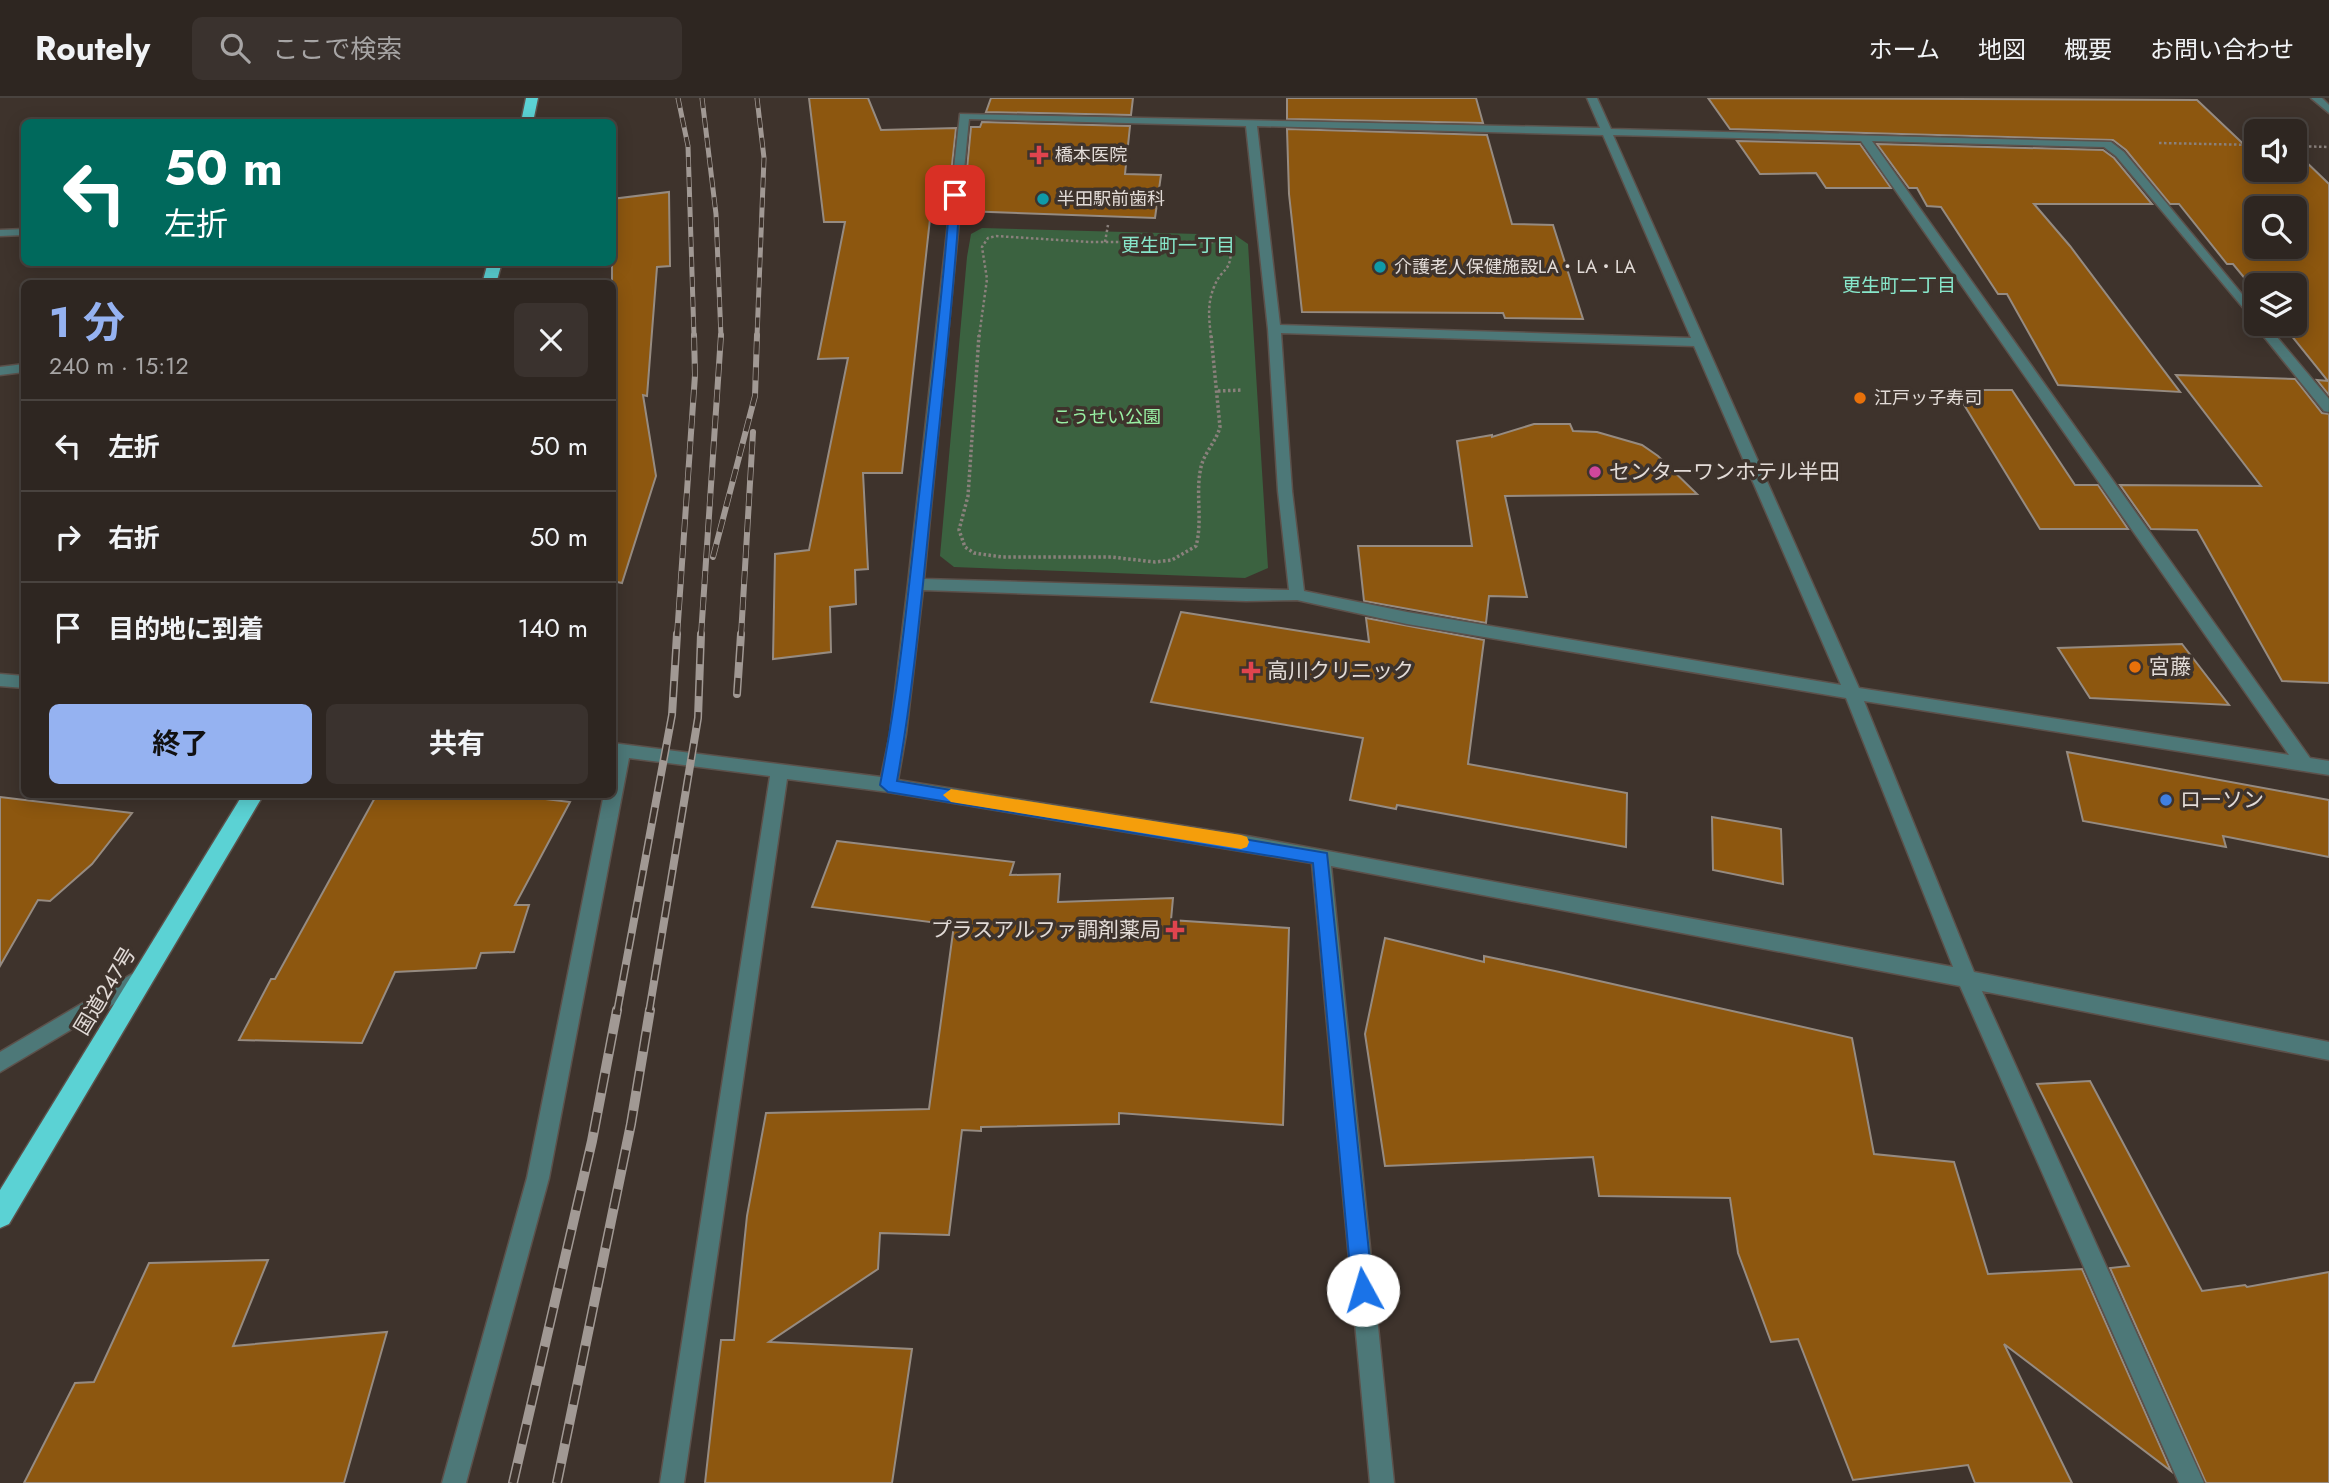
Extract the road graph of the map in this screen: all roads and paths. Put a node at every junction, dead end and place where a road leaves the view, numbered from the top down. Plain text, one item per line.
1 (531, 98) edge
2 (1592, 98) edge
3 (2316, 98) edge
4 (2329, 110) edge
5 (528, 119) edge
6 (1251, 123) junction
7 (1608, 132) junction
8 (1865, 139) junction
9 (2107, 144) junction
10 (2244, 145) edge
11 (2307, 146) edge
12 (2329, 147) edge
13 (1108, 225) dead end
14 (21, 232) edge
15 (0, 233) edge
16 (1105, 242) junction
17 (2244, 304) edge
18 (1274, 329) junction
19 (2270, 336) edge
20 (1698, 342) junction
21 (21, 368) edge
22 (0, 371) edge
23 (2327, 404) edge
24 (916, 584) junction
25 (1297, 594) junction
26 (0, 680) edge
27 (21, 682) edge
28 (1852, 691) junction
29 (617, 750) edge
30 (2304, 763) junction
31 (2329, 768) edge
32 (780, 770) junction
33 (888, 785) junction
34 (252, 798) edge
35 (608, 798) edge
36 (1321, 857) junction
37 (145, 975) junction
38 (1966, 979) junction
39 (2329, 1051) edge
40 (0, 1063) edge
41 (0, 1215) edge
42 (454, 1483) edge
43 (672, 1483) edge
44 (1382, 1483) edge
45 (2192, 1483) edge

1 - 5 highway
2 - 7 street
3 - 4 street
6 - 7 street
6 - 18 street
6 - 24 street
7 - 8 street
7 - 20 street
8 - 9 street
8 - 30 street
9 - 10 path
9 - 17 street
11 - 12 path
13 - 16 path
14 - 15 street
16 - 16 path
18 - 20 street
18 - 25 street
19 - 23 street
20 - 28 street
21 - 22 street
24 - 25 street
24 - 33 street
25 - 28 street
26 - 27 street
28 - 30 street
28 - 38 street
29 - 32 street
30 - 31 street
32 - 33 street
32 - 43 street
33 - 36 street
34 - 37 highway, 国道247号
35 - 42 street
36 - 38 street
36 - 44 street
37 - 40 street
37 - 41 highway, 国道247号
38 - 39 street
38 - 45 street

